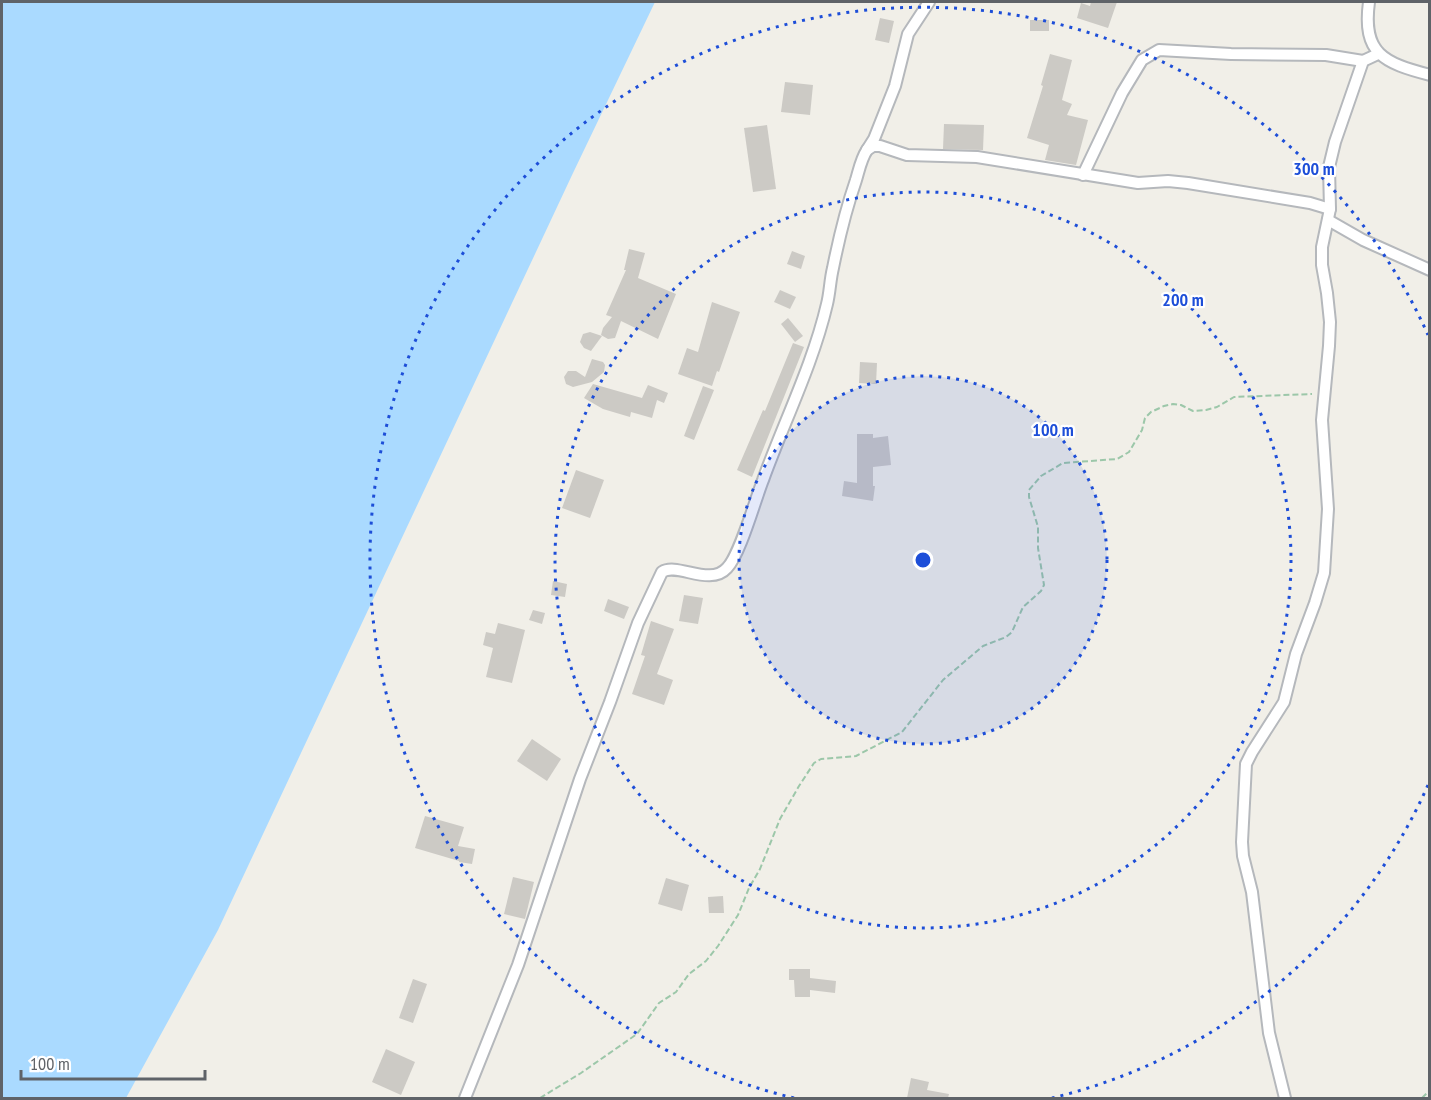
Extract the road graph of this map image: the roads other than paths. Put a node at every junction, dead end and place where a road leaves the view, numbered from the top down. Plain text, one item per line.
1 (929, 2) edge
2 (1369, 2) edge
3 (1378, 54) junction
4 (1363, 61) junction
5 (1430, 75) edge
6 (867, 151) junction
7 (1083, 175) junction
8 (1329, 214) junction
9 (1430, 270) edge
10 (465, 1098) edge
11 (1285, 1098) edge

1 - 6 street
2 - 3 street
3 - 4 street
3 - 5 street
4 - 7 street
4 - 8 street
6 - 7 street
6 - 10 street
7 - 8 street
8 - 9 street
8 - 11 street

